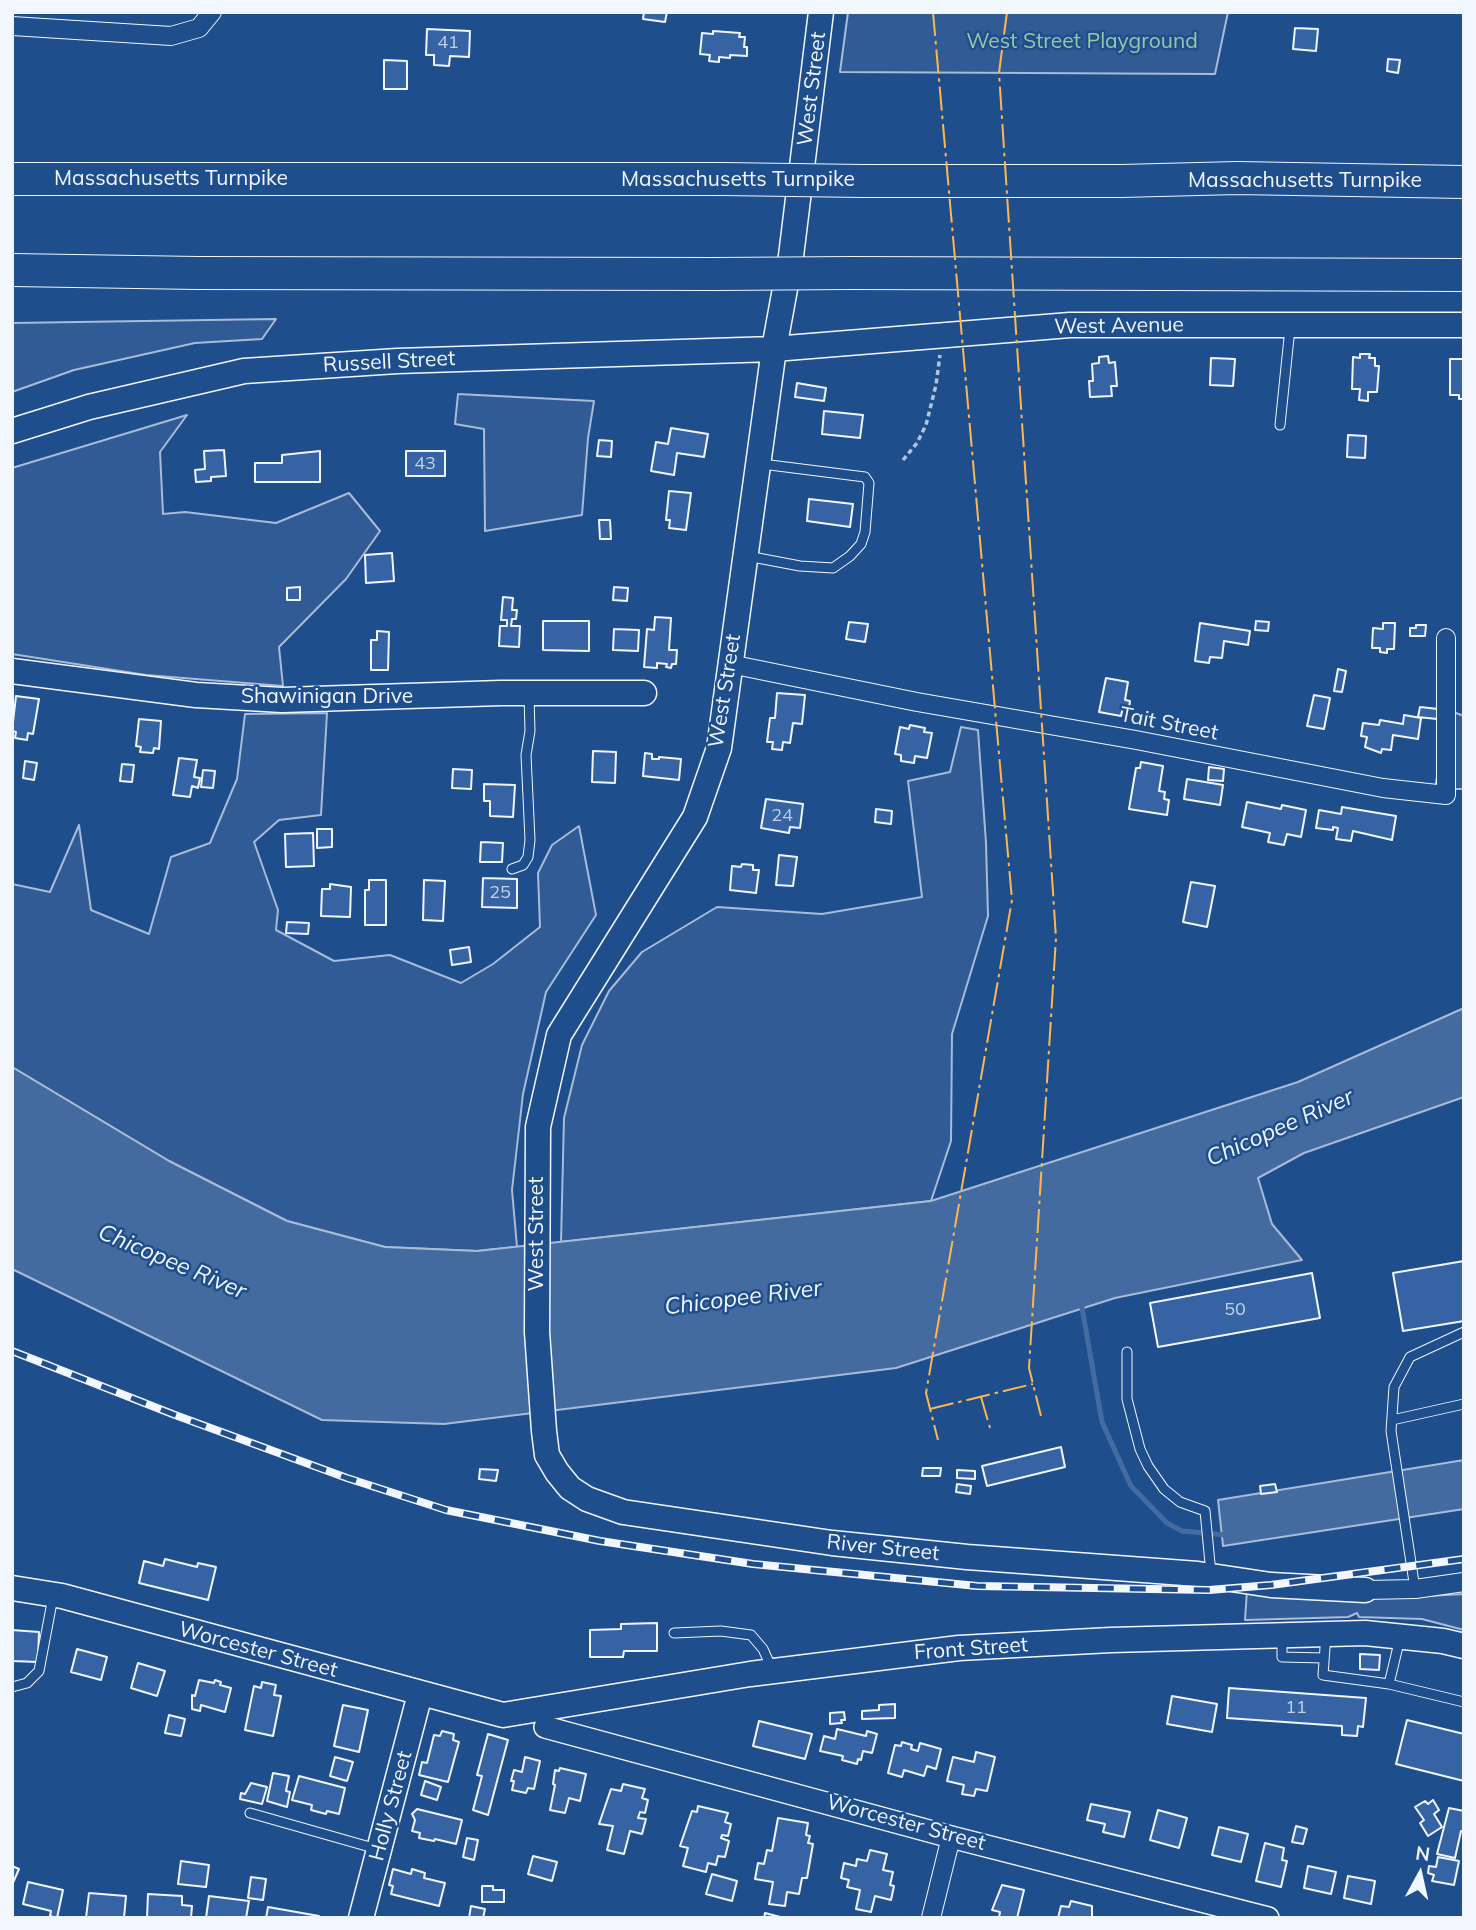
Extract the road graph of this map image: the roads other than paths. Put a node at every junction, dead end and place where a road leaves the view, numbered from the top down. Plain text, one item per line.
1 (212, 12) edge
2 (821, 12) edge
3 (12, 26) edge
4 (12, 179) edge
5 (1464, 182) edge
6 (12, 270) edge
7 (1464, 275) edge
8 (1464, 325) edge
9 (1290, 326) junction
10 (774, 349) junction
11 (1280, 425) dead end
12 (12, 431) edge
13 (758, 464) junction
14 (745, 555) junction
15 (1446, 638) dead end
16 (730, 664) junction
17 (12, 671) edge
18 (529, 693) junction
19 (644, 693) dead end
20 (512, 869) dead end
21 (537, 1332) joint
22 (1464, 1332) edge
23 (1127, 1352) dead end
24 (1464, 1404) edge
25 (1392, 1420) junction
26 (1211, 1576) junction
27 (1464, 1582) edge
28 (12, 1588) edge
29 (1415, 1589) junction
30 (1365, 1590) joint
31 (53, 1595) junction
32 (674, 1633) dead end
33 (1401, 1636) junction
34 (1453, 1643) edge
35 (1325, 1646) junction
36 (773, 1671) junction
37 (1389, 1684) junction
38 (12, 1687) edge
39 (420, 1694) junction
40 (1464, 1702) edge
41 (503, 1714) joint
42 (545, 1727) dead end
43 (250, 1813) dead end
44 (951, 1837) junction
45 (379, 1850) junction
46 (361, 1918) edge
47 (931, 1918) edge
48 (1268, 1918) edge

1 - 3 street
2 - 10 main road, West Street
4 - 5 highway, Massachusetts Turnpike, bridge
6 - 7 highway, bridge
8 - 9 main road, West Avenue
9 - 10 main road, West Avenue
9 - 11 lane
10 - 12 main road, Russell Street
10 - 13 main road, West Street
13 - 14 main road, West Street
13 - 14 lane
14 - 16 main road, West Street
15 - 16 street, Tait Street
16 - 21 main road, West Street
17 - 18 main road, Shawinigan Drive
18 - 19 main road, Shawinigan Drive
18 - 20 lane
21 - 26 main road, River Street
22 - 25 lane
23 - 26 lane
24 - 25 lane
25 - 29 lane
26 - 30 main road, River Street
27 - 29 street
28 - 31 main road, Worcester Street
29 - 30 street
31 - 38 lane
31 - 39 main road, Worcester Street
32 - 36 lane
33 - 34 main road, Front Street
33 - 35 main road, Front Street
33 - 37 lane
35 - 36 main road, Front Street
35 - 37 lane
36 - 41 main road, Front Street
37 - 40 lane
39 - 41 main road, Worcester Street
39 - 45 main road, Holly Street
42 - 44 street, Worcester Street
43 - 45 lane
44 - 47 street
44 - 48 street, Worcester Street
45 - 46 main road, Holly Street

